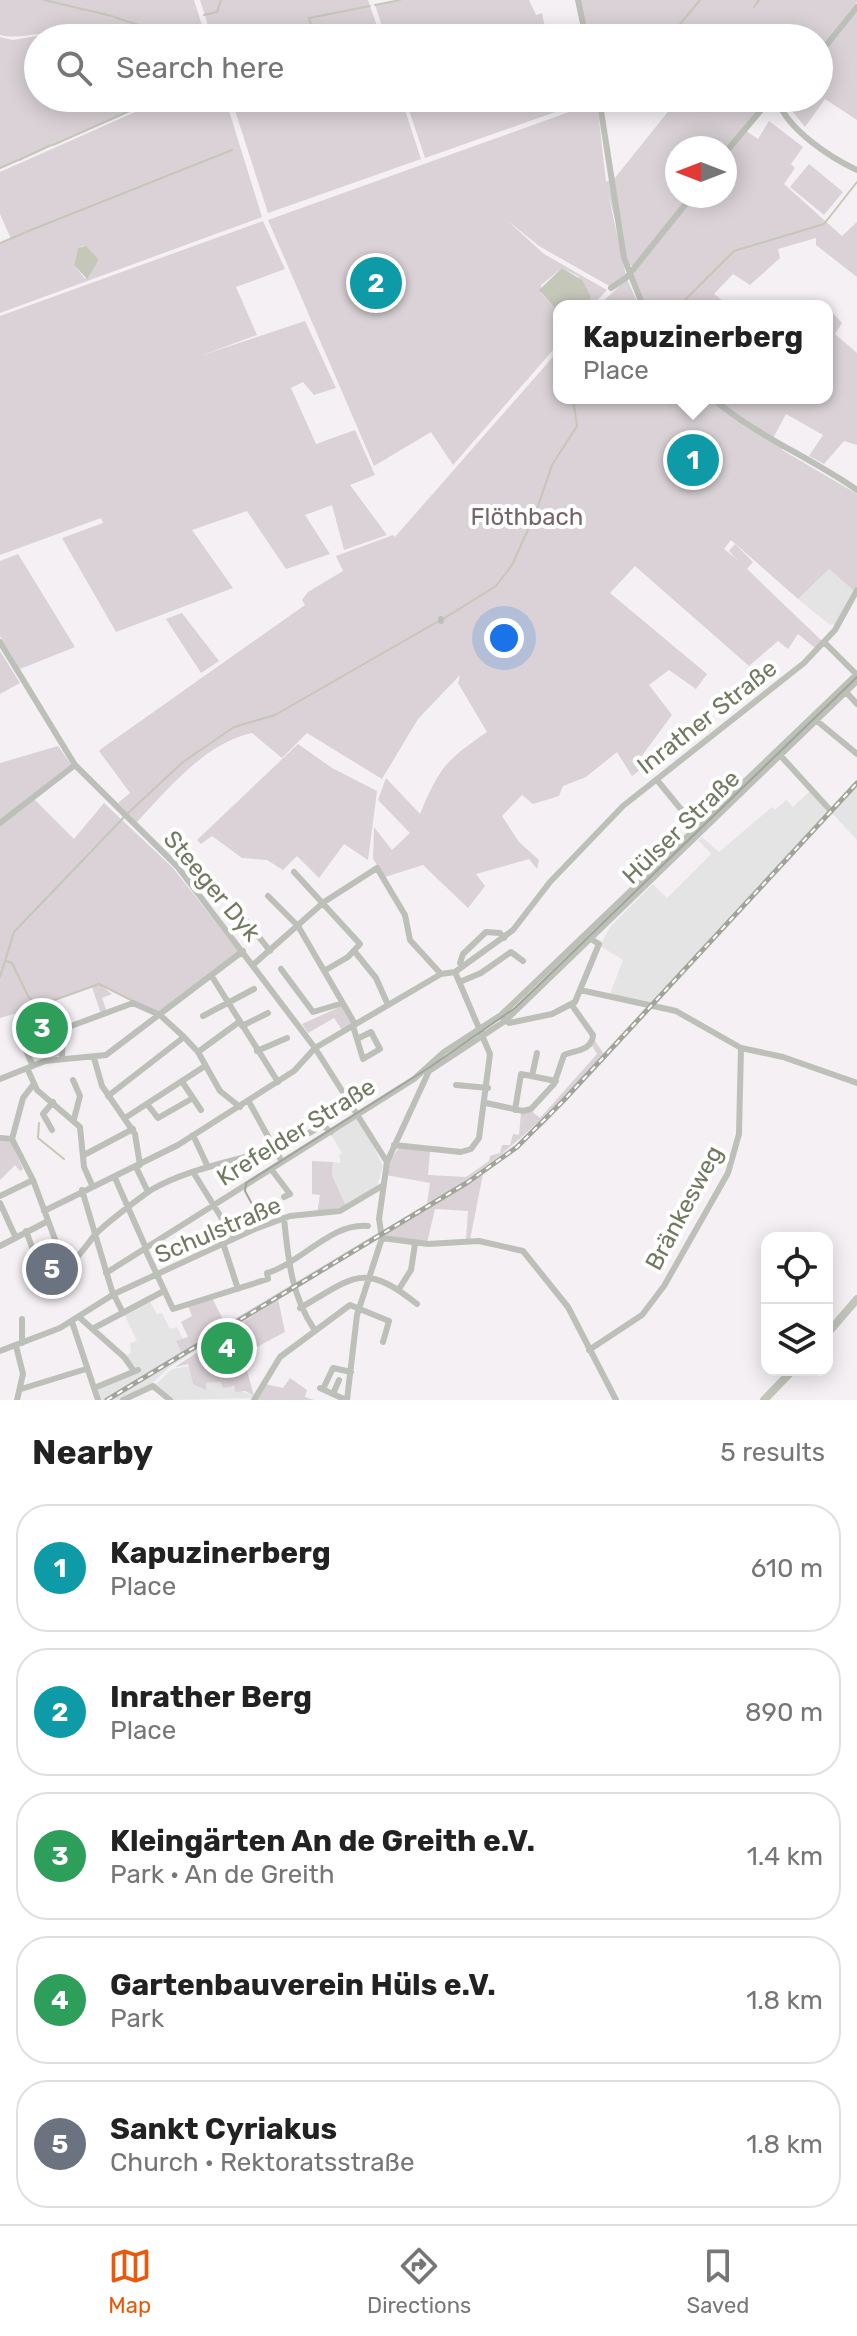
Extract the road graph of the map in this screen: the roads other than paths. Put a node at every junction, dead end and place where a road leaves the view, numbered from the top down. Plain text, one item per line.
1 (578, 0) edge
2 (857, 7) edge
3 (583, 24) edge
4 (833, 37) edge
5 (601, 112) edge
6 (759, 112) edge
7 (790, 112) edge
8 (737, 139) edge
9 (857, 170) edge
10 (682, 208) edge
11 (629, 274) junction
12 (611, 288) dead end
13 (640, 300) edge
14 (720, 404) edge
15 (857, 490) edge
16 (857, 590) edge
17 (0, 642) edge
18 (824, 642) junction
19 (857, 674) edge
20 (857, 681) edge
21 (844, 690) junction
22 (857, 704) edge
23 (817, 721) junction
24 (778, 754) junction
25 (857, 754) edge
26 (75, 765) junction
27 (657, 780) junction
28 (831, 811) dead end
29 (0, 823) edge
30 (699, 831) junction
31 (294, 872) dead end
32 (643, 881) joint
33 (268, 896) dead end
34 (324, 902) junction
35 (244, 918) dead end
36 (608, 923) joint
37 (298, 926) junction
38 (504, 938) junction
39 (591, 939) junction
40 (243, 951) junction
41 (270, 951) junction
42 (355, 952) junction
43 (523, 961) dead end
44 (254, 964) junction
45 (458, 967) junction
46 (281, 969) dead end
47 (324, 971) junction
48 (441, 974) junction
49 (211, 975) junction
50 (462, 981) junction
51 (254, 989) dead end
52 (580, 990) junction
53 (227, 1000) junction
54 (343, 1003) junction
55 (571, 1004) junction
56 (388, 1005) junction
57 (268, 1013) dead end
58 (160, 1015) junction
59 (203, 1016) dead end
60 (503, 1018) junction
61 (240, 1024) junction
62 (354, 1025) junction
63 (16, 1029) dead end
64 (480, 1033) junction
65 (184, 1037) junction
66 (287, 1038) dead end
67 (359, 1038) junction
68 (315, 1048) junction
69 (741, 1048) junction
70 (257, 1051) junction
71 (198, 1052) junction
72 (537, 1053) dead end
73 (94, 1058) junction
74 (62, 1059) junction
75 (205, 1066) junction
76 (30, 1067) junction
77 (532, 1076) junction
78 (416, 1077) junction
79 (0, 1079) edge
80 (556, 1081) junction
81 (278, 1082) junction
82 (423, 1082) junction
83 (183, 1083) junction
84 (857, 1083) edge
85 (33, 1085) junction
86 (456, 1085) dead end
87 (78, 1087) dead end
88 (488, 1088) junction
89 (108, 1096) junction
90 (193, 1098) junction
91 (53, 1102) junction
92 (249, 1102) junction
93 (486, 1103) junction
94 (147, 1104) junction
95 (240, 1107) junction
96 (201, 1110) dead end
97 (515, 1110) junction
98 (359, 1114) junction
99 (125, 1118) junction
100 (74, 1119) junction
101 (133, 1129) junction
102 (52, 1130) dead end
103 (331, 1132) junction
104 (193, 1135) junction
105 (0, 1138) edge
106 (12, 1139) junction
107 (394, 1145) junction
108 (273, 1148) junction
109 (84, 1155) junction
110 (282, 1162) junction
111 (387, 1162) junction
112 (138, 1166) junction
113 (208, 1167) junction
114 (271, 1169) junction
115 (193, 1172) junction
116 (115, 1178) junction
117 (33, 1180) junction
118 (92, 1185) junction
119 (382, 1186) junction
120 (82, 1190) junction
121 (148, 1192) junction
122 (0, 1196) edge
123 (0, 1203) edge
124 (214, 1205) junction
125 (130, 1209) junction
126 (44, 1211) junction
127 (340, 1211) junction
128 (287, 1217) junction
129 (48, 1221) junction
130 (368, 1226) dead end
131 (347, 1227) junction
132 (26, 1231) junction
133 (95, 1234) junction
134 (16, 1238) junction
135 (234, 1238) junction
136 (382, 1238) junction
137 (223, 1243) junction
138 (415, 1244) junction
139 (0, 1246) edge
140 (145, 1249) junction
141 (59, 1252) junction
142 (288, 1263) junction
143 (106, 1273) junction
144 (156, 1276) junction
145 (369, 1276) junction
146 (238, 1289) junction
147 (399, 1289) junction
148 (164, 1291) junction
149 (114, 1294) junction
150 (857, 1299) edge
151 (417, 1304) dead end
152 (300, 1308) junction
153 (359, 1310) junction
154 (123, 1313) junction
155 (79, 1317) junction
156 (20, 1322) dead end
157 (72, 1322) junction
158 (833, 1327) edge
159 (60, 1328) junction
160 (94, 1328) junction
161 (314, 1329) junction
162 (73, 1331) junction
163 (19, 1341) junction
164 (383, 1342) dead end
165 (589, 1350) junction
166 (0, 1351) edge
167 (86, 1369) junction
168 (351, 1372) junction
169 (787, 1376) edge
170 (339, 1380) dead end
171 (21, 1389) junction
172 (96, 1394) edge
173 (333, 1394) junction
174 (17, 1400) edge
175 (89, 1400) edge
176 (123, 1400) edge
177 (170, 1400) edge
178 (254, 1400) edge
179 (346, 1400) edge
180 (616, 1400) edge
181 (764, 1400) edge

1 - 3 street
2 - 4 street
5 - 11 street
6 - 8 street
7 - 9 street
10 - 11 street
11 - 12 street
11 - 13 street
14 - 15 street
16 - 18 street, Inrather Straße
17 - 26 street, Steeger Dyk
18 - 19 street, Hülser Straße
18 - 27 street, Inrather Straße
19 - 21 street, Hülser Straße
20 - 21 street, Hülser Straße
21 - 22 street
21 - 23 street, Hülser Straße
21 - 24 street, Hülser Straße
23 - 24 street, Hülser Straße
23 - 25 street
24 - 28 street
24 - 30 street, Hülser Straße
26 - 29 street
26 - 40 street, Steeger Dyk
27 - 30 street
27 - 38 street, Inrather Straße
30 - 32 street, Hülser Straße
30 - 36 street, Hülser Straße
31 - 34 street
32 - 60 street, Krefelder Straße
33 - 37 street
34 - 37 street
34 - 42 street
34 - 48 street
35 - 41 street
36 - 39 street, Krefelder Straße
37 - 41 street
37 - 47 street
38 - 45 street, Inrather Straße
38 - 45 street
39 - 52 street
39 - 60 street, Krefelder Straße
40 - 44 street, Steeger Dyk
40 - 49 street
41 - 44 street
42 - 47 street
42 - 56 street
43 - 50 street
44 - 68 street, Steeger Dyk
45 - 48 street
45 - 50 street
46 - 54 street
47 - 54 street
48 - 56 street
49 - 53 street
49 - 58 street
50 - 64 street
51 - 53 street
52 - 55 street
52 - 69 street
53 - 59 street
53 - 61 street
54 - 62 street
55 - 60 street
55 - 80 street
56 - 62 street
57 - 61 street
58 - 65 street
58 - 73 street
58 - 74 street
60 - 64 street, Krefelder Straße
61 - 70 street
61 - 71 street
62 - 67 street
62 - 68 street
63 - 76 street
64 - 78 street, Krefelder Straße
64 - 82 street, Krefelder Straße
64 - 88 street
65 - 71 street
65 - 89 street
66 - 70 street
67 - 67 street
68 - 81 street
68 - 98 street, Steeger Dyk
69 - 84 street
69 - 165 street, Bränkesweg
70 - 81 street
71 - 75 street
72 - 77 street
73 - 74 street
73 - 89 street
74 - 76 street
75 - 83 street
75 - 95 street
76 - 79 street
76 - 85 street
77 - 80 street
77 - 97 street
78 - 82 street
78 - 98 street, Krefelder Straße
80 - 97 street
81 - 92 street
82 - 107 street
83 - 90 street
83 - 94 street
85 - 91 street
85 - 106 street
86 - 88 street
87 - 100 street
88 - 93 street
89 - 99 street
90 - 94 street
90 - 96 street
91 - 100 street
91 - 102 street
92 - 95 street
92 - 108 street
93 - 97 street
93 - 107 street
94 - 99 street
95 - 104 street
98 - 103 street, Krefelder Straße
98 - 111 street, Steeger Dyk
99 - 101 street
100 - 109 street
101 - 109 street
101 - 112 street
103 - 108 street
103 - 110 street, Krefelder Straße
104 - 112 street
104 - 113 street
105 - 106 street
106 - 117 street
107 - 111 street
108 - 110 street
108 - 113 street
109 - 118 street
110 - 114 street, Krefelder Straße
111 - 119 street
112 - 116 street
112 - 121 street
113 - 115 street
114 - 124 street, Krefelder Straße
114 - 128 street
115 - 121 street
115 - 124 street
116 - 118 street
116 - 125 street
117 - 122 street
117 - 126 street
118 - 120 street
119 - 127 street, Schulstraße
119 - 136 street
120 - 126 street
120 - 133 street
121 - 125 street
123 - 134 street
124 - 135 street
124 - 140 street, Krefelder Straße
125 - 133 street
125 - 140 street
126 - 129 street
127 - 128 street, Schulstraße
127 - 131 street
128 - 135 street, Schulstraße
128 - 142 street
129 - 132 street
129 - 141 street
130 - 131 street
131 - 142 street
132 - 134 street
132 - 141 street
133 - 141 street
133 - 143 street
134 - 139 street
135 - 137 street, Schulstraße
136 - 138 street
136 - 145 street
137 - 144 street, Schulstraße
137 - 146 street
138 - 147 street
138 - 165 street
140 - 143 street, Krefelder Straße
140 - 144 street
142 - 146 street
142 - 152 street
143 - 149 street
144 - 148 street
144 - 149 street, Schulstraße
145 - 147 street
145 - 152 street
145 - 153 street
146 - 148 street
147 - 151 street
148 - 154 street
149 - 154 street
149 - 155 street, Schulstraße
150 - 158 main road
152 - 161 street
153 - 161 street
153 - 164 street
153 - 168 street
154 - 160 street
155 - 157 street, Schulstraße
155 - 160 street
156 - 163 street
157 - 159 street, Schulstraße
157 - 162 street
159 - 162 street
159 - 163 street, Schulstraße
160 - 172 street
161 - 178 street
162 - 167 street
163 - 166 street, Schulstraße
163 - 171 street
165 - 180 street
167 - 171 street
167 - 172 street
168 - 173 street
168 - 179 street
169 - 181 main road
170 - 173 street
171 - 174 street
172 - 175 street
173 - 179 street
176 - 177 street

